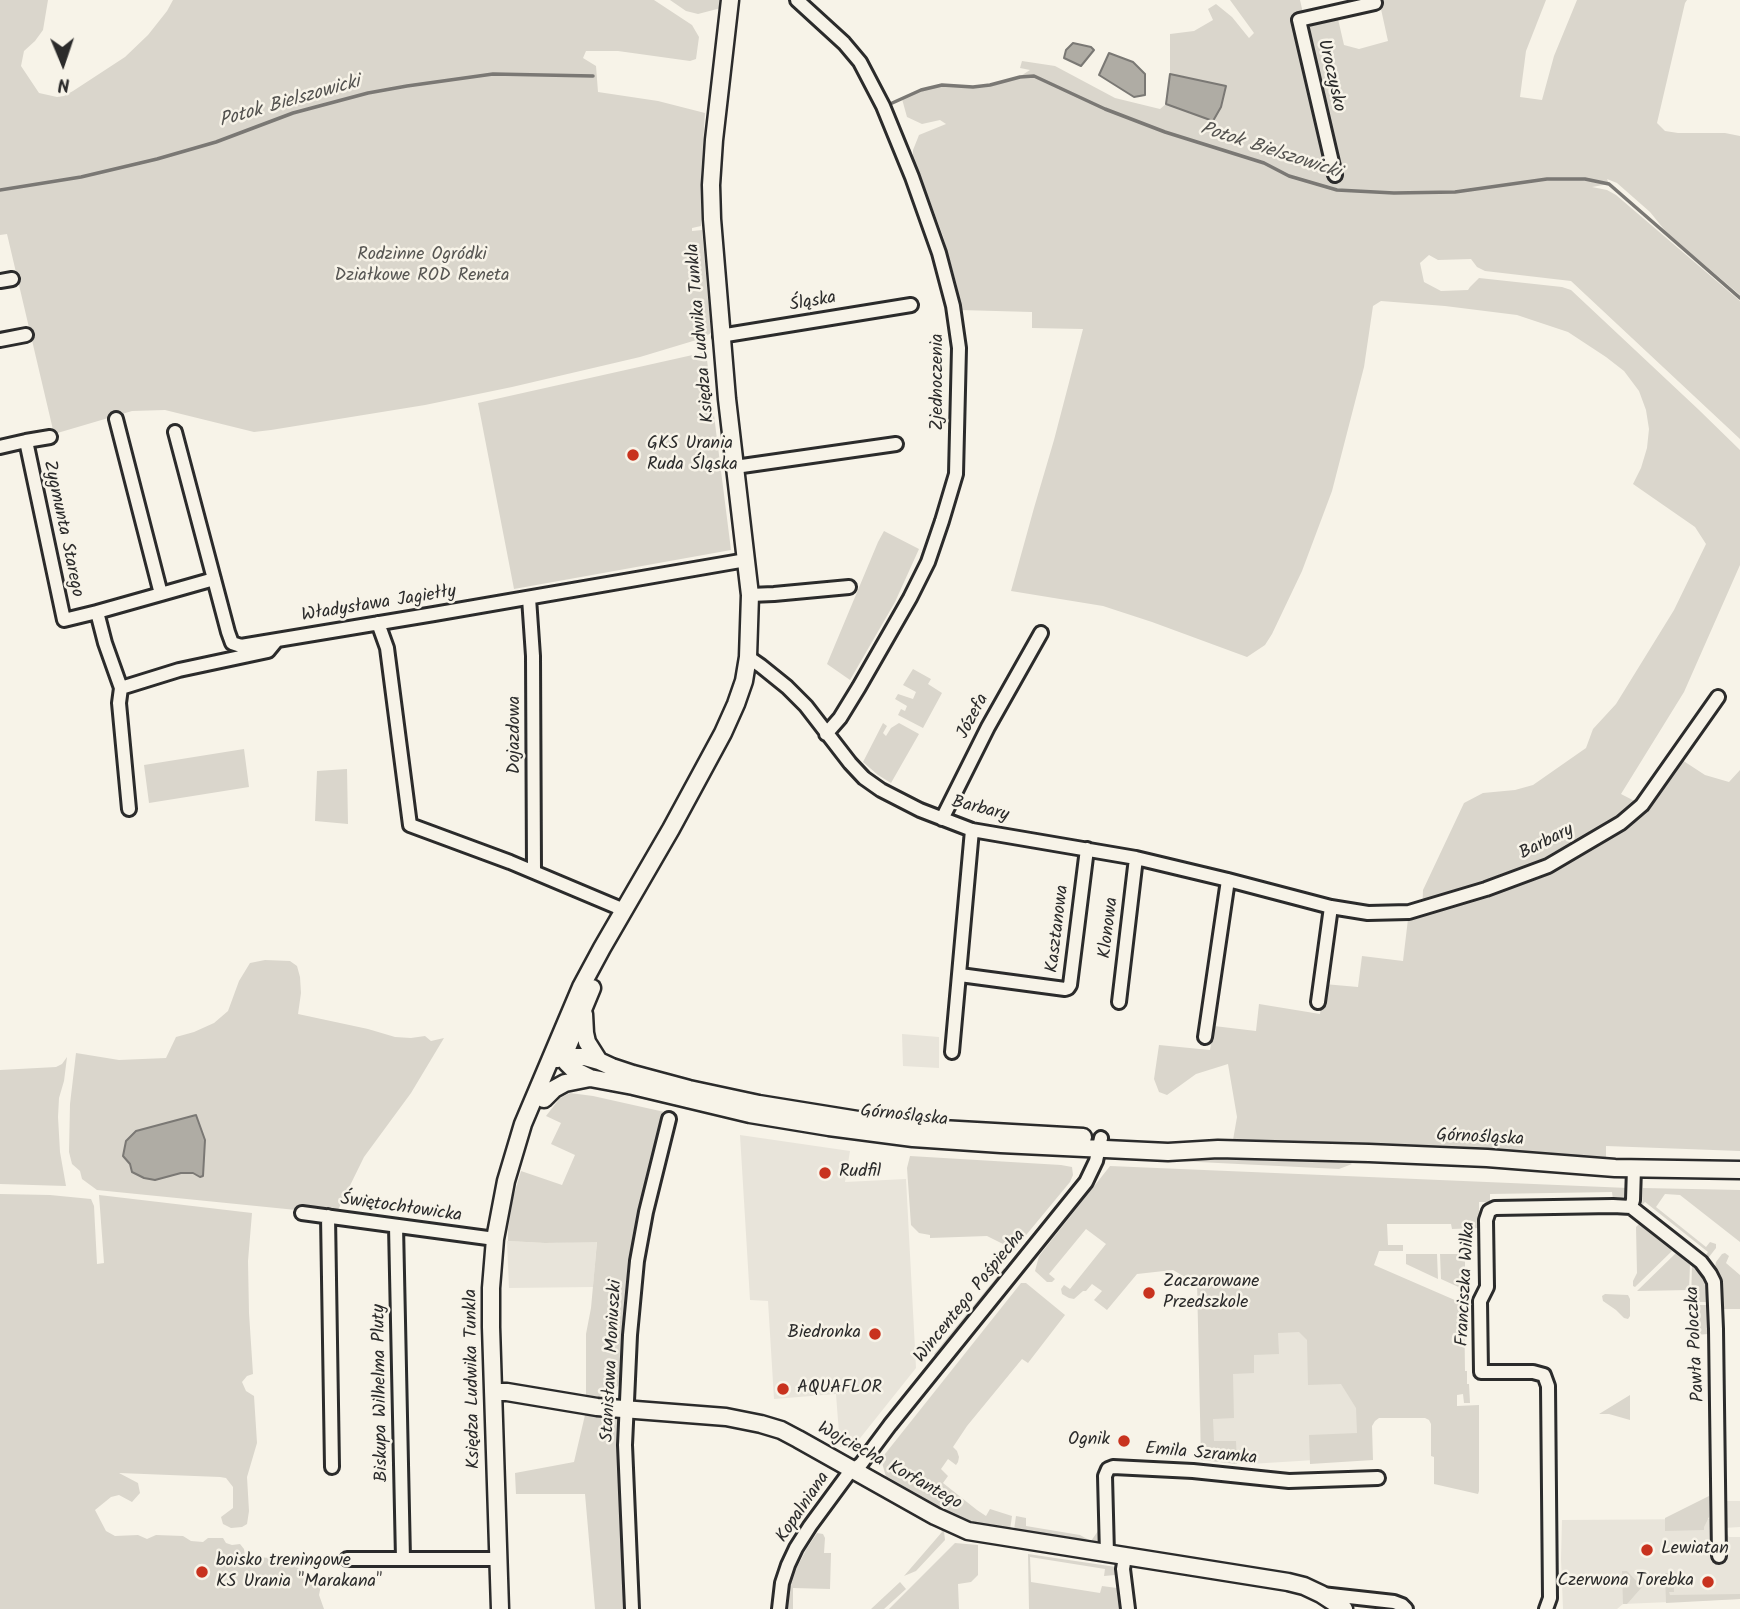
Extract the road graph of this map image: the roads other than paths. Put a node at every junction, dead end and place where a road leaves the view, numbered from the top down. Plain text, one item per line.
1 (730, 0) edge
2 (797, 0) edge
3 (1374, 2) edge
4 (1335, 175) dead end
5 (911, 305) dead end
6 (26, 335) dead end
7 (720, 336) junction
8 (0, 340) edge
9 (116, 419) dead end
10 (175, 432) dead end
11 (50, 436) dead end
12 (26, 441) junction
13 (896, 444) dead end
14 (0, 447) edge
15 (735, 467) junction
16 (746, 560) junction
17 (214, 579) junction
18 (849, 587) dead end
19 (161, 594) junction
20 (750, 595) junction
21 (529, 598) junction
22 (97, 612) junction
23 (379, 623) junction
24 (1041, 633) dead end
25 (277, 640) junction
26 (748, 657) junction
27 (776, 678) junction
28 (744, 681) junction
29 (121, 688) junction
30 (1718, 697) dead end
31 (826, 734) junction
32 (129, 809) dead end
33 (942, 819) junction
34 (972, 830) junction
35 (1087, 849) junction
36 (1136, 858) junction
37 (534, 872) junction
38 (1228, 880) junction
39 (1331, 907) junction
40 (620, 917) junction
41 (960, 975) junction
42 (1119, 1002) dead end
43 (1318, 1002) dead end
44 (584, 1010) junction
45 (1205, 1037) dead end
46 (952, 1052) dead end
47 (556, 1059) junction
48 (598, 1060) junction
49 (590, 1078) junction
50 (544, 1099) junction
51 (669, 1119) dead end
52 (1100, 1143) junction
53 (515, 1150) junction
54 (1634, 1168) junction
55 (1740, 1170) edge
56 (1631, 1207) junction
57 (302, 1213) dead end
58 (328, 1216) junction
59 (396, 1226) junction
60 (495, 1239) junction
61 (492, 1392) junction
62 (627, 1410) junction
63 (332, 1467) dead end
64 (855, 1469) junction
65 (1378, 1478) dead end
66 (1107, 1554) junction
67 (1719, 1556) dead end
68 (1125, 1557) junction
69 (347, 1559) dead end
70 (403, 1559) junction
71 (498, 1559) junction
72 (1321, 1594) junction
73 (500, 1609) edge
74 (632, 1609) edge
75 (779, 1609) edge
76 (1128, 1609) edge
77 (1344, 1609) edge
78 (1406, 1609) edge
79 (1546, 1609) edge

1 - 7 street, Księdza Ludwika Tunkla
2 - 31 street, Zjednoczenia
3 - 4 street, Uroczysko
5 - 7 street, Śląska
6 - 8 street
7 - 15 street, Księdza Ludwika Tunkla
9 - 19 street
10 - 17 street, Władysława Jagiełły
11 - 12 street
12 - 14 street, Zygmunta Starego
12 - 22 street, Zygmunta Starego
13 - 15 street
15 - 16 street, Księdza Ludwika Tunkla
16 - 20 street, Księdza Ludwika Tunkla
16 - 21 street, Władysława Jagiełły
17 - 19 street
17 - 25 street, Władysława Jagiełły
18 - 20 street
19 - 22 street
20 - 26 street, Księdza Ludwika Tunkla
21 - 23 street, Władysława Jagiełły
21 - 37 street, Dojazdowa
22 - 29 street, Zygmunta Starego
23 - 25 street, Władysława Jagiełły
23 - 37 street
24 - 33 street, Józefa
25 - 29 street
26 - 27 street, Barbary
26 - 28 street, Księdza Ludwika Tunkla
27 - 28 street
27 - 31 street, Barbary
28 - 40 street, Księdza Ludwika Tunkla
29 - 32 street, Zygmunta Starego
30 - 39 street, Barbary
31 - 33 street, Barbary
33 - 34 street, Barbary
34 - 35 street, Barbary
34 - 41 street
35 - 36 street, Barbary
35 - 41 street, Kasztanowa
36 - 38 street, Barbary
36 - 42 street, Klonowa
37 - 40 street
38 - 39 street, Barbary
38 - 45 street
39 - 43 street
40 - 44 street, Księdza Ludwika Tunkla
40 - 47 street, Księdza Ludwika Tunkla
41 - 46 street
44 - 47 street, Księdza Ludwika Tunkla
44 - 48 street
47 - 48 street, Górnośląska
47 - 49 street, Górnośląska
47 - 50 street, Księdza Ludwika Tunkla
47 - 53 street, Księdza Ludwika Tunkla
48 - 52 street, Górnośląska
49 - 50 street, Górnośląska
49 - 52 street, Górnośląska
50 - 53 street, Księdza Ludwika Tunkla
51 - 62 street, Stanisława Moniuszki
52 - 54 street, Górnośląska
52 - 64 street, Wincentego Pośpiecha
53 - 60 street, Księdza Ludwika Tunkla
54 - 55 street, Górnośląska
54 - 56 street
56 - 67 street, Pawła Poloczka
56 - 79 street, Franciszka Wilka
57 - 58 street, Świętochłowicka
58 - 59 street, Świętochłowicka
58 - 63 street
59 - 60 street, Świętochłowicka
59 - 70 street, Biskupa Wilhelma Pluty
60 - 61 street, Księdza Ludwika Tunkla
61 - 62 street, Wojciecha Korfantego
61 - 71 street, Księdza Ludwika Tunkla
62 - 64 street, Wojciecha Korfantego
62 - 74 street, Stanisława Moniuszki
64 - 66 street, Wojciecha Korfantego
64 - 75 street, Kopalniana
65 - 66 street, Emila Szramka
66 - 68 street, Wojciecha Korfantego
68 - 72 street, Wojciecha Korfantego
68 - 76 street
69 - 70 street
70 - 71 street
71 - 73 street, Księdza Ludwika Tunkla
72 - 77 street, Wojciecha Korfantego
72 - 78 street

